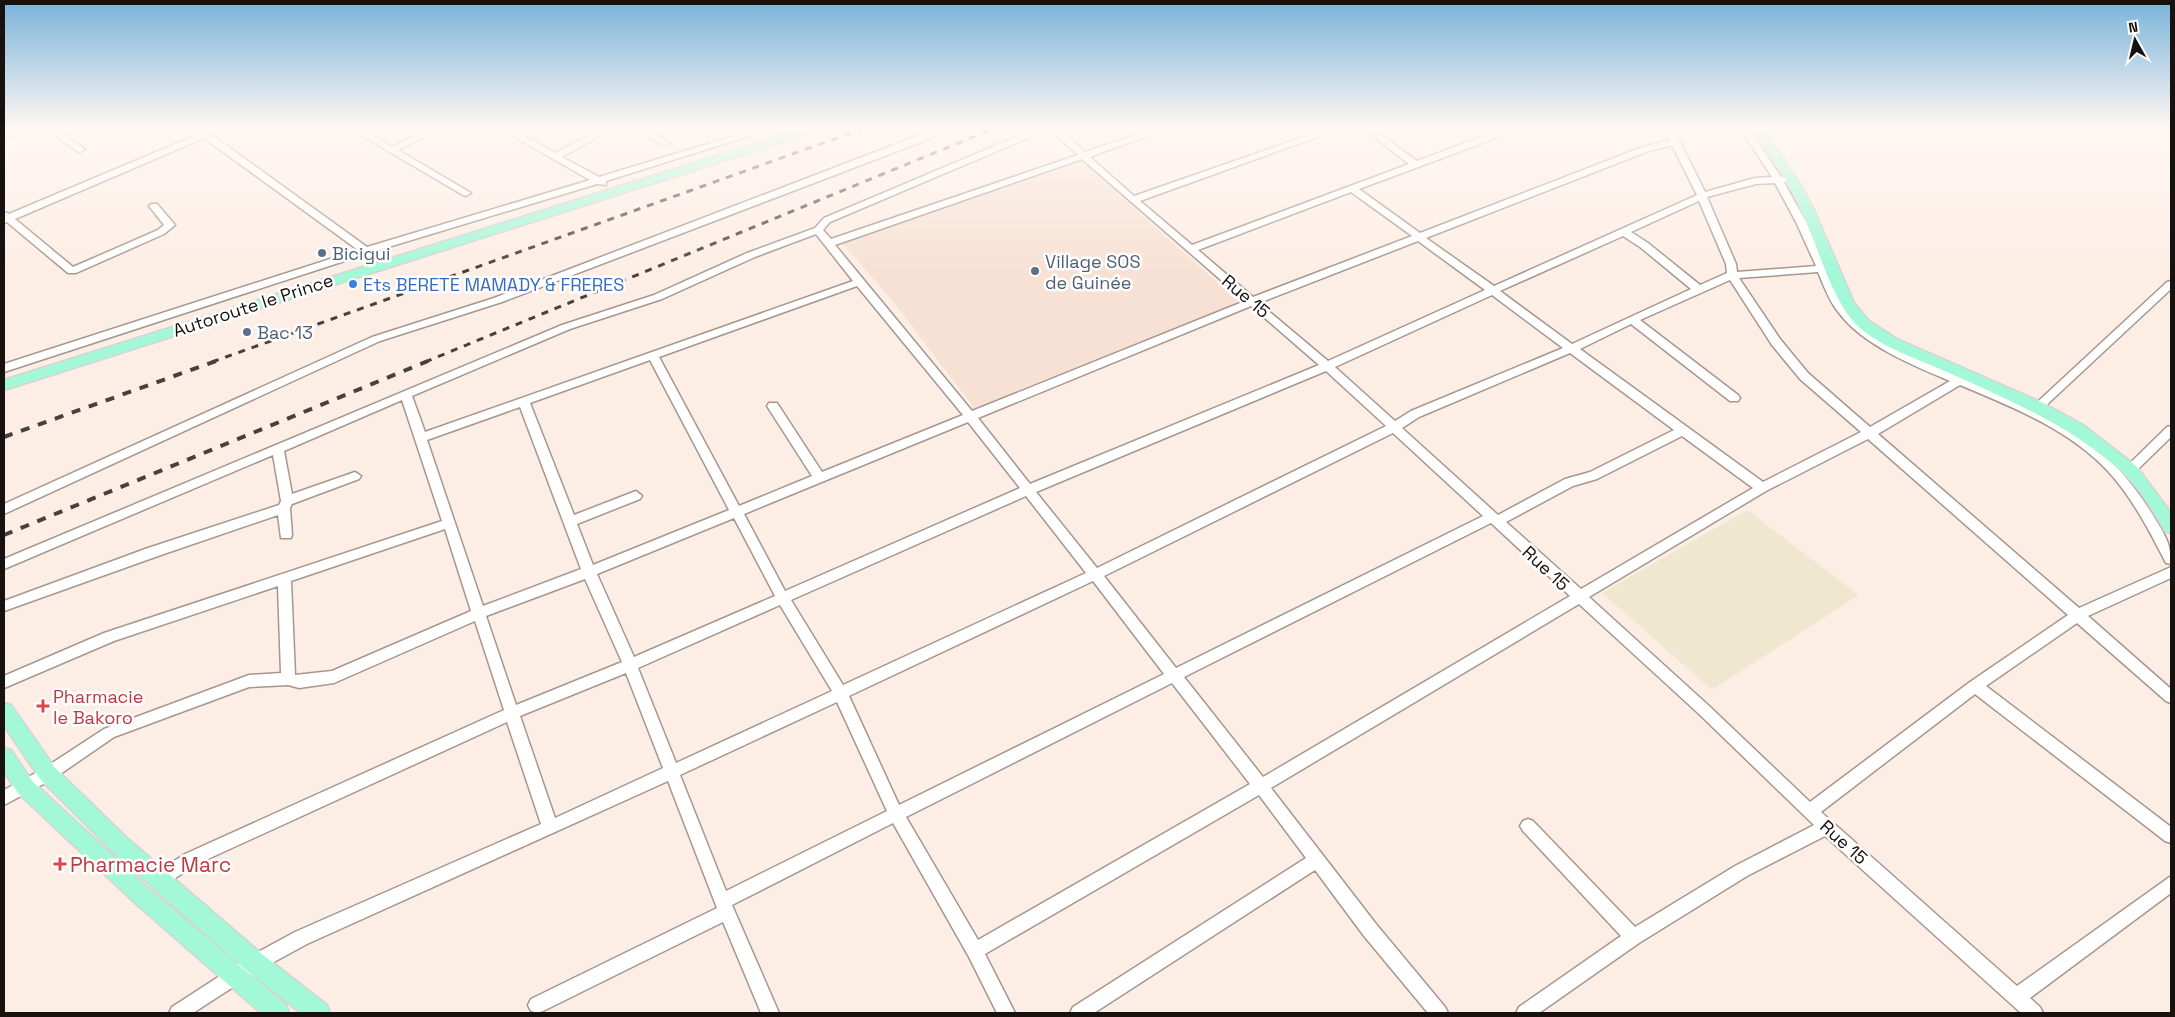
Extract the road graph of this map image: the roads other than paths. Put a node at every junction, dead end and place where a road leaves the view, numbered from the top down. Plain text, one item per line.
1 (108, 175) edge
2 (260, 175) edge
3 (436, 175) edge
4 (589, 175) edge
5 (626, 175) edge
6 (629, 175) edge
7 (665, 175) edge
8 (826, 175) edge
9 (933, 175) edge
10 (1024, 175) edge
11 (1106, 175) edge
12 (1203, 175) edge
13 (1386, 175) edge
14 (1577, 175) edge
15 (1691, 175) edge
16 (1782, 175) edge
17 (1783, 175) edge
18 (1785, 179) junction
19 (603, 183) junction
20 (1352, 188) junction
21 (466, 193) dead end
22 (1702, 196) junction
23 (1133, 200) junction
24 (154, 206) dead end
25 (5, 218) edge
26 (818, 230) junction
27 (1624, 232) junction
28 (1419, 237) junction
29 (830, 243) junction
30 (1191, 249) junction
31 (368, 255) junction
32 (1828, 268) junction
33 (1732, 275) junction
34 (858, 282) junction
35 (2171, 284) edge
36 (1698, 289) junction
37 (1494, 292) junction
38 (1254, 301) junction
39 (1632, 319) junction
40 (1573, 348) junction
41 (653, 356) junction
42 (1327, 366) junction
43 (4, 368) edge
44 (4, 375) edge
45 (1962, 378) junction
46 (4, 385) edge
47 (406, 394) junction
48 (1734, 398) dead end
49 (524, 402) junction
50 (773, 406) dead end
51 (2038, 407) junction
52 (970, 416) junction
53 (1394, 427) junction
54 (1683, 430) junction
55 (2171, 430) edge
56 (1868, 434) junction
57 (421, 438) junction
58 (278, 448) junction
59 (2130, 470) junction
60 (355, 476) dead end
61 (819, 477) junction
62 (1762, 488) junction
63 (1028, 490) junction
64 (636, 496) dead end
65 (285, 505) junction
66 (4, 509) edge
67 (738, 511) junction
68 (1495, 519) junction
69 (570, 522) junction
70 (449, 524) junction
71 (2171, 527) edge
72 (286, 535) dead end
73 (2171, 559) edge
74 (4, 564) edge
75 (589, 572) junction
76 (2171, 572) edge
77 (1094, 575) junction
78 (284, 578) junction
79 (782, 597) junction
80 (1578, 597) junction
81 (4, 606) edge
82 (479, 613) junction
83 (2079, 614) junction
84 (630, 665) junction
85 (1174, 676) junction
86 (288, 679) junction
87 (4, 682) edge
88 (1976, 686) junction
89 (841, 694) junction
90 (2171, 697) edge
91 (4, 711) edge
92 (512, 713) junction
93 (4, 756) edge
94 (672, 772) junction
95 (48, 774) junction
96 (1261, 786) junction
97 (25, 787) junction
98 (4, 798) edge
99 (1810, 811) junction
100 (896, 814) junction
101 (1528, 826) dead end
102 (1826, 827) junction
103 (550, 828) junction
104 (2171, 836) edge
105 (1318, 859) junction
106 (160, 879) junction
107 (2171, 884) edge
108 (724, 906) junction
109 (1632, 937) junction
110 (975, 951) junction
111 (255, 963) junction
112 (234, 977) junction
113 (2016, 997) junction
114 (538, 1005) dead end
115 (178, 1013) edge
116 (278, 1013) edge
117 (319, 1013) edge
118 (770, 1013) edge
119 (1006, 1013) edge
120 (1079, 1013) edge
121 (1439, 1013) edge
122 (1525, 1013) edge
123 (2034, 1013) edge

1 - 25 street
2 - 31 street
3 - 21 street
4 - 19 street
5 - 19 street
6 - 19 main road, Autoroute le Prince
7 - 46 main road, Autoroute le Prince
8 - 66 street
9 - 26 street
10 - 29 street
11 - 23 street, Rue 15
12 - 23 street
13 - 20 street
14 - 28 street
15 - 22 street
16 - 18 street
17 - 18 main road
18 - 22 street
18 - 32 main road
19 - 31 main road, Autoroute le Prince
20 - 28 street
20 - 30 street
22 - 27 street
22 - 33 street
23 - 30 street, Rue 15
24 - 25 street
26 - 29 street
26 - 47 street
27 - 36 street
27 - 37 street
28 - 37 street
28 - 38 street
29 - 34 street
30 - 38 street, Rue 15
31 - 43 street
31 - 44 main road, Autoroute le Prince
32 - 33 street
32 - 45 main road
33 - 36 street
33 - 56 street
34 - 41 street
34 - 52 street
35 - 51 street
36 - 39 street
37 - 40 street
37 - 42 street
38 - 42 street, Rue 15
38 - 52 street
39 - 40 street
39 - 48 street
40 - 53 street
40 - 54 street
41 - 49 street
41 - 67 street
42 - 53 street, Rue 15
42 - 63 street
45 - 51 main road
45 - 56 street
45 - 73 street
47 - 57 street
47 - 58 street
49 - 57 street
49 - 69 street
50 - 61 street
51 - 59 main road
52 - 61 street
52 - 63 street
53 - 68 street, Rue 15
53 - 77 street
54 - 62 street
54 - 68 street
55 - 59 street
56 - 62 street
56 - 83 street
57 - 70 street
58 - 65 street
58 - 74 street
59 - 71 main road
60 - 65 street
61 - 67 street
62 - 80 street
63 - 77 street
63 - 79 street
64 - 69 street
65 - 72 street
65 - 81 street
67 - 75 street
67 - 79 street
68 - 80 street, Rue 15
68 - 85 street
69 - 75 street
70 - 78 street
70 - 82 street
75 - 82 street
75 - 84 street
76 - 83 street
77 - 85 street
77 - 89 street
78 - 86 street
78 - 87 street
79 - 84 street
79 - 89 street
80 - 96 street
80 - 99 street, Rue 15
82 - 86 street
82 - 92 street
83 - 88 street
83 - 90 street
84 - 92 street
84 - 94 street
85 - 96 street
85 - 100 street
86 - 95 street
88 - 99 street
88 - 104 street
89 - 94 street
89 - 100 street
91 - 95 main road
92 - 103 street
92 - 106 street
93 - 97 main road
94 - 103 street
94 - 108 street
95 - 97 street
95 - 106 main road
96 - 105 street
96 - 110 street
97 - 98 street
97 - 112 main road
99 - 102 street, Rue 15
100 - 108 street
100 - 110 street
101 - 109 street
102 - 109 street
102 - 113 street, Rue 15
103 - 111 street
105 - 120 street
105 - 121 street
106 - 111 main road
107 - 113 street
108 - 114 street
108 - 118 street
109 - 122 street
110 - 119 street
111 - 112 street
111 - 117 main road
112 - 115 street
112 - 116 main road
113 - 123 street, Rue 15

